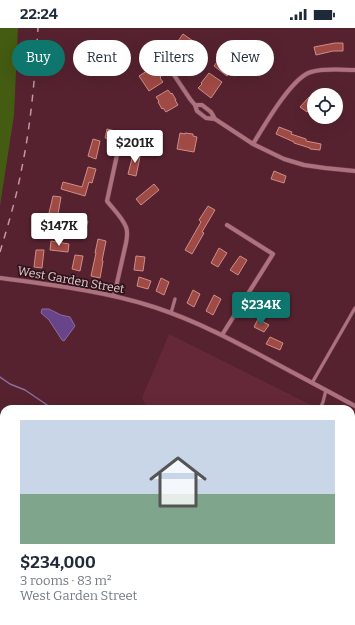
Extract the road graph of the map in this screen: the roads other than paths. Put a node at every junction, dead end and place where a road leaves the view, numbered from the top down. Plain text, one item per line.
1 (355, 70) edge
2 (175, 76) edge
3 (195, 105) junction
4 (215, 119) junction
5 (253, 144) junction
6 (117, 155) dead end
7 (355, 171) edge
8 (227, 225) dead end
9 (0, 278) edge
10 (114, 296) junction
11 (175, 299) dead end
12 (355, 308) edge
13 (170, 313) junction
14 (222, 335) junction
15 (312, 383) junction
16 (326, 390) junction
17 (322, 405) edge
18 (353, 405) edge

1 - 5 street
2 - 3 street
3 - 4 street
3 - 4 street
4 - 5 street
5 - 7 street
6 - 10 street
8 - 14 street
9 - 10 street, West Garden Street
10 - 13 street, West Garden Street
11 - 13 lane
12 - 15 lane
13 - 14 street, West Garden Street
14 - 15 street, West Garden Street
15 - 16 street, West Garden Street
16 - 17 lane
16 - 18 street, West Garden Street

